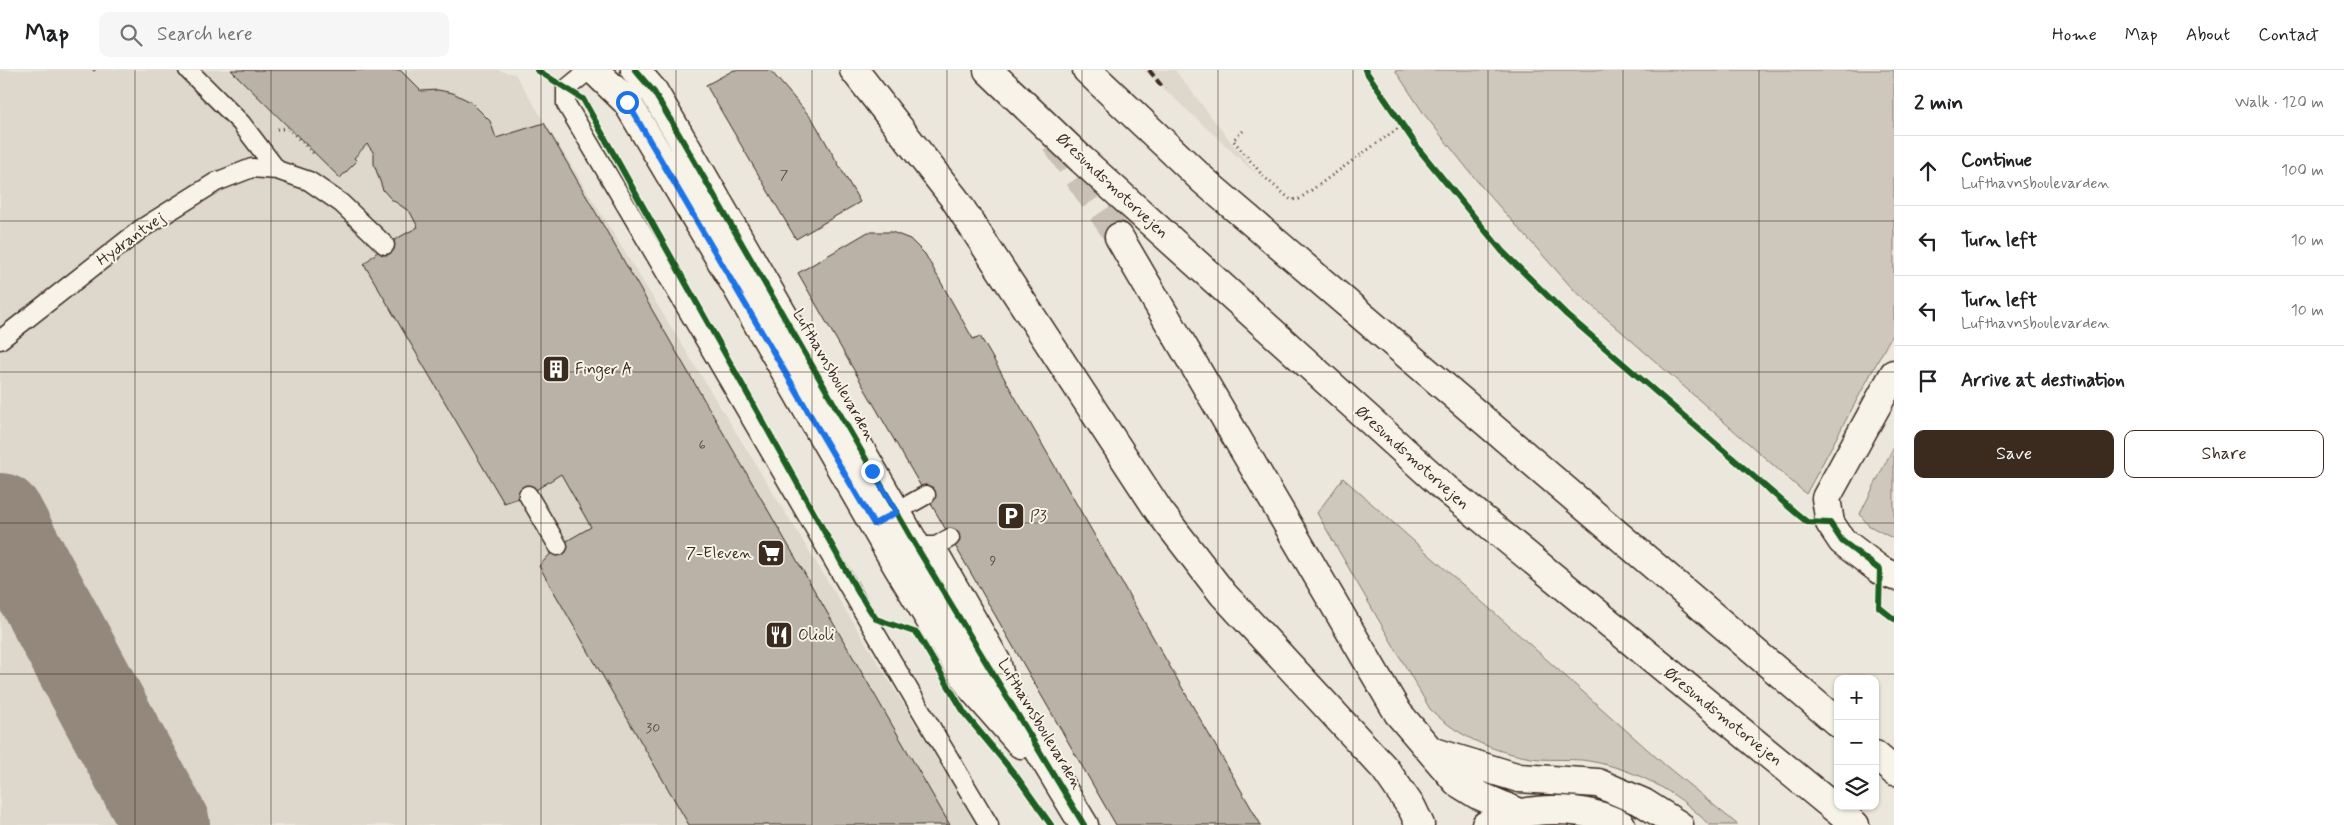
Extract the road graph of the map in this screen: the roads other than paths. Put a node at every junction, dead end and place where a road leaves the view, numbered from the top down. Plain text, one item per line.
1 (188, 70) edge
2 (589, 70) edge
3 (594, 70) edge
4 (635, 70) edge
5 (854, 70) edge
6 (988, 70) edge
7 (1087, 70) edge
8 (277, 170) junction
9 (1119, 237) tunnel mouth
10 (385, 245) dead end
11 (0, 340) edge
12 (1894, 374) edge
13 (528, 494) dead end
14 (926, 495) dead end
15 (886, 518) junction
16 (934, 543) junction
17 (558, 546) dead end
18 (891, 555) junction
19 (1894, 576) edge
20 (1834, 720) edge
21 (1431, 752) junction
22 (1879, 758) edge
23 (1894, 771) edge
24 (1064, 791) junction
25 (1520, 813) junction
26 (989, 825) edge
27 (1084, 825) edge
28 (1420, 825) edge
29 (1486, 825) edge
30 (1621, 825) edge
31 (1679, 825) edge
32 (1855, 825) edge

1 - 8 lane
2 - 26 lane
3 - 15 main road, Lufthavnsboulevarden
4 - 15 main road, Lufthavnsboulevarden
5 - 28 main road
6 - 32 main road, Øresundsmotorvejen
7 - 20 main road
8 - 10 lane, Hydrantvej
8 - 11 lane, Hydrantvej
9 - 21 main road
12 - 19 main road
13 - 17 lane
14 - 15 lane
15 - 16 main road, Lufthavnsboulevarden
15 - 18 main road, Lufthavnsboulevarden
16 - 18 lane
16 - 24 main road, Lufthavnsboulevarden
18 - 24 main road, Lufthavnsboulevarden
21 - 25 main road
21 - 31 main road
22 - 23 main road
24 - 27 main road, Lufthavnsboulevarden
25 - 29 main road
25 - 30 main road

